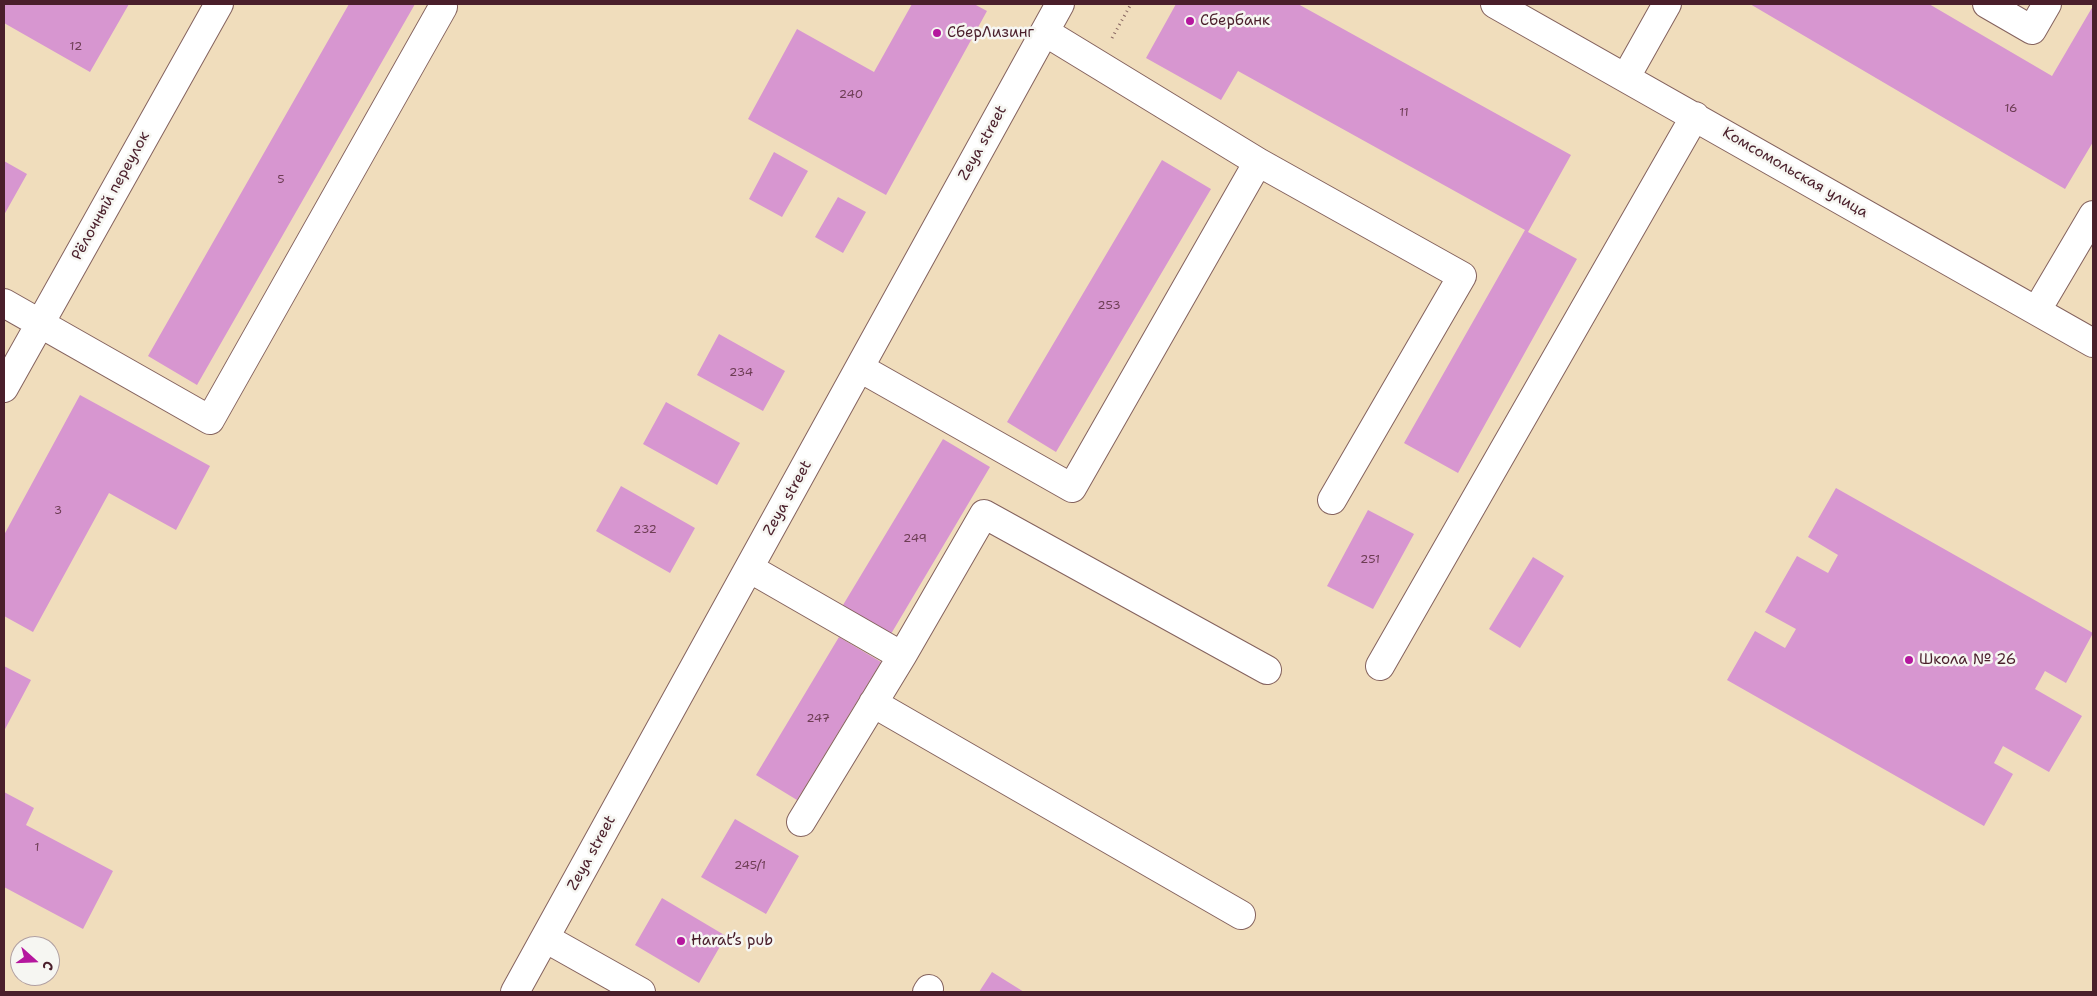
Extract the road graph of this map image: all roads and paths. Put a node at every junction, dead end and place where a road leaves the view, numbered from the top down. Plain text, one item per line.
1 (219, 4) edge
2 (1060, 4) edge
3 (1131, 4) edge
4 (1495, 4) edge
5 (1667, 4) edge
6 (1987, 4) edge
7 (2047, 4) edge
8 (443, 7) dead end
9 (1045, 32) junction
10 (1097, 64) junction
11 (1626, 78) junction
12 (1694, 116) junction
13 (1258, 162) junction
14 (2093, 215) edge
15 (4, 303) edge
16 (2037, 310) junction
17 (40, 323) junction
18 (2093, 344) edge
19 (860, 368) junction
20 (4, 388) edge
21 (1332, 500) dead end
22 (749, 568) junction
23 (902, 656) junction
24 (1380, 666) dead end
25 (1267, 670) dead end
26 (873, 703) junction
27 (802, 822) dead end
28 (1241, 915) dead end
29 (545, 938) junction
30 (515, 992) edge
31 (641, 992) edge

1 - 17 street, Рёлочный переулок
2 - 9 street, Zeya street
3 - 10 path
4 - 11 street, Комсомольская улица
5 - 11 street
6 - 7 street
8 - 17 street
9 - 10 street
9 - 19 street, Zeya street
10 - 13 street
11 - 12 street, Комсомольская улица
12 - 16 street, Комсомольская улица
12 - 24 street
13 - 19 street
13 - 21 street
14 - 16 street
15 - 17 street
16 - 18 street, Комсомольская улица
17 - 20 street, Рёлочный переулок
19 - 22 street, Zeya street
22 - 23 street
22 - 29 street, Zeya street
23 - 25 street
23 - 26 street
26 - 27 street
26 - 28 street
29 - 30 street, Zeya street
29 - 31 street

